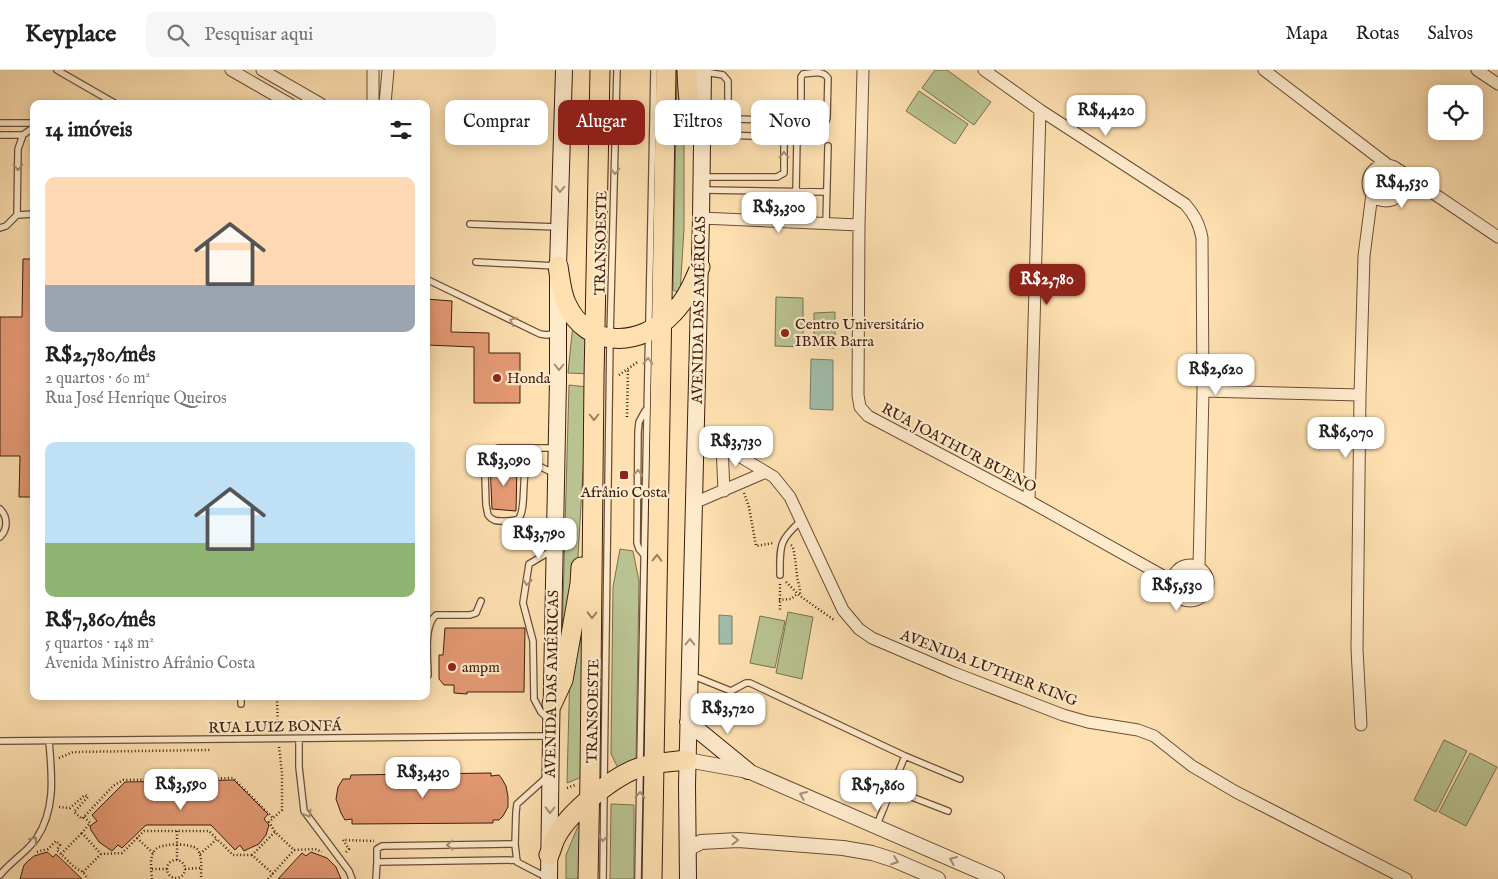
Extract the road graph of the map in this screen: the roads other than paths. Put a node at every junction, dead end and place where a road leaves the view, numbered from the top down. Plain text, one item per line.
1 (57, 70) edge
2 (231, 70) edge
3 (262, 70) edge
4 (373, 70) edge
5 (388, 70) edge
6 (564, 70) edge
7 (600, 70) edge
8 (617, 70) edge
9 (654, 70) edge
10 (666, 70) edge
11 (698, 70) edge
12 (863, 70) edge
13 (984, 70) edge
14 (1264, 70) edge
15 (1477, 70) edge
16 (1498, 84) edge
17 (109, 100) edge
18 (283, 100) edge
19 (314, 100) edge
20 (373, 100) edge
21 (385, 100) edge
22 (688, 100) edge
23 (701, 100) edge
24 (728, 100) edge
25 (1040, 110) junction
26 (801, 121) joint
27 (0, 122) edge
28 (30, 125) edge
29 (30, 129) edge
30 (0, 135) edge
31 (23, 135) junction
32 (741, 136) edge
33 (701, 145) edge
34 (797, 145) edge
35 (828, 146) dead end
36 (1388, 164) junction
37 (1399, 170) junction
38 (702, 183) junction
39 (796, 191) junction
40 (827, 192) junction
41 (1372, 194) junction
42 (30, 214) edge
43 (17, 215) junction
44 (702, 218) junction
45 (826, 223) junction
46 (470, 224) dead end
47 (858, 225) junction
48 (559, 227) junction
49 (0, 228) edge
50 (1498, 237) edge
51 (476, 262) dead end
52 (558, 266) junction
53 (700, 267) junction
54 (430, 281) edge
55 (655, 328) junction
56 (559, 333) junction
57 (602, 336) junction
58 (1203, 390) junction
59 (1360, 396) junction
60 (696, 430) junction
61 (722, 446) junction
62 (557, 448) junction
63 (766, 472) junction
64 (557, 475) junction
65 (724, 492) junction
66 (1028, 501) junction
67 (694, 504) junction
68 (593, 505) junction
69 (0, 509) edge
70 (801, 521) junction
71 (0, 537) edge
72 (555, 549) junction
73 (1199, 567) junction
74 (780, 575) road end
75 (1172, 581) junction
76 (481, 601) dead end
77 (430, 626) edge
78 (690, 674) junction
79 (242, 700) edge
80 (241, 704) dead end
81 (551, 720) junction
82 (688, 722) junction
83 (1361, 725) dead end
84 (299, 739) junction
85 (0, 741) edge
86 (49, 741) junction
87 (905, 756) junction
88 (687, 760) junction
89 (647, 766) junction
90 (748, 771) junction
91 (550, 774) junction
92 (960, 779) dead end
93 (604, 787) junction
94 (891, 788) junction
95 (589, 800) junction
96 (948, 811) dead end
97 (876, 827) junction
98 (516, 844) junction
99 (688, 848) junction
100 (550, 855) junction
101 (516, 860) junction
102 (376, 862) junction
103 (689, 874) edge
104 (0, 875) edge
105 (352, 879) edge
106 (376, 879) edge
107 (549, 879) edge
108 (588, 879) edge
109 (603, 879) edge
110 (638, 879) edge
111 (652, 879) edge
112 (938, 879) edge
113 (997, 879) edge
114 (1406, 879) edge

1 - 17 lane
2 - 18 street
3 - 19 street
4 - 20 street
5 - 21 street
6 -> 48 main road, AVENIDA DAS AMÉRICAS
7 - 57 highway
8 -> 57 lane, TRANSOESTE
9 - 55 lane
10 - 55 highway
11 - 22 highway
11 - 23 main road, AVENIDA DAS AMÉRICAS
11 - 24 lane
12 - 47 street, RUA JOATHUR BUENO
13 - 25 street
14 - 36 street
15 - 16 street
25 - 58 street
25 - 66 street
26 - 26 lane
27 - 28 lane
29 - 31 lane
30 - 31 lane
31 -> 43 lane
38 -> 32 lane
33 - 38 main road, AVENIDA DAS AMÉRICAS
34 - 39 lane
35 - 40 lane
36 - 37 street
36 - 41 street
37 - 41 street
37 - 50 street
38 - 39 lane
38 - 44 main road, AVENIDA DAS AMÉRICAS
39 - 40 lane
40 - 45 lane
41 - 59 street
42 - 43 lane
43 - 49 lane
44 - 45 street
44 - 53 main road, AVENIDA DAS AMÉRICAS
45 - 47 street
46 - 48 lane
47 - 66 street, RUA JOATHUR BUENO
48 - 52 main road, AVENIDA DAS AMÉRICAS
51 - 52 lane
52 - 56 main road, AVENIDA DAS AMÉRICAS
52 - 57 highway
53 - 55 highway
53 - 60 main road, AVENIDA DAS AMÉRICAS
56 -> 54 lane
55 - 57 highway
89 -> 55 highway
89 -> 55 lane
56 -> 62 main road, AVENIDA DAS AMÉRICAS
57 -> 68 highway
57 - 93 lane, TRANSOESTE
58 - 59 street
58 - 73 street
59 - 83 street
60 - 61 street, AVENIDA LUTHER KING
60 - 67 main road, AVENIDA DAS AMÉRICAS
61 - 63 street, AVENIDA LUTHER KING
61 - 65 street
62 - 64 main road, AVENIDA DAS AMÉRICAS
62 - 64 lane
63 - 65 street
63 - 70 street, AVENIDA LUTHER KING
64 - 72 main road, AVENIDA DAS AMÉRICAS
65 - 67 street
66 - 75 street, RUA JOATHUR BUENO
78 -> 67 main road, AVENIDA DAS AMÉRICAS
68 - 81 highway
68 -> 95 highway
69 - 71 lane
70 - 74 lane
70 - 114 street, AVENIDA LUTHER KING
72 - 81 main road, AVENIDA DAS AMÉRICAS
72 -> 81 lane
73 - 75 street
73 - 75 street, RUA JOATHUR BUENO
76 - 77 lane
78 - 82 main road, AVENIDA DAS AMÉRICAS
78 - 87 lane
79 - 80 lane
81 - 84 lane, RUA LUIZ BONFÁ
81 - 91 main road, AVENIDA DAS AMÉRICAS
82 - 88 main road, AVENIDA DAS AMÉRICAS
82 - 90 main road
84 - 86 lane, RUA LUIZ BONFÁ
84 -> 105 lane
85 - 86 lane, RUA LUIZ BONFÁ
104 -> 86 lane
87 - 92 lane
87 - 94 lane
88 - 89 highway
88 - 90 street
88 - 99 main road, AVENIDA DAS AMÉRICAS
89 - 93 highway
110 -> 89 lane
89 - 111 highway
97 -> 90 street
91 - 98 lane
91 -> 100 main road, AVENIDA DAS AMÉRICAS
93 - 95 highway
93 -> 109 lane, TRANSOESTE
94 - 96 lane
94 - 97 lane
95 - 100 highway
95 - 108 highway
113 -> 97 street
98 - 101 lane
98 -> 102 lane
99 - 103 main road, AVENIDA DAS AMÉRICAS
99 -> 112 street
100 - 107 main road, AVENIDA DAS AMÉRICAS
101 - 102 lane
101 - 107 lane
102 - 106 lane

